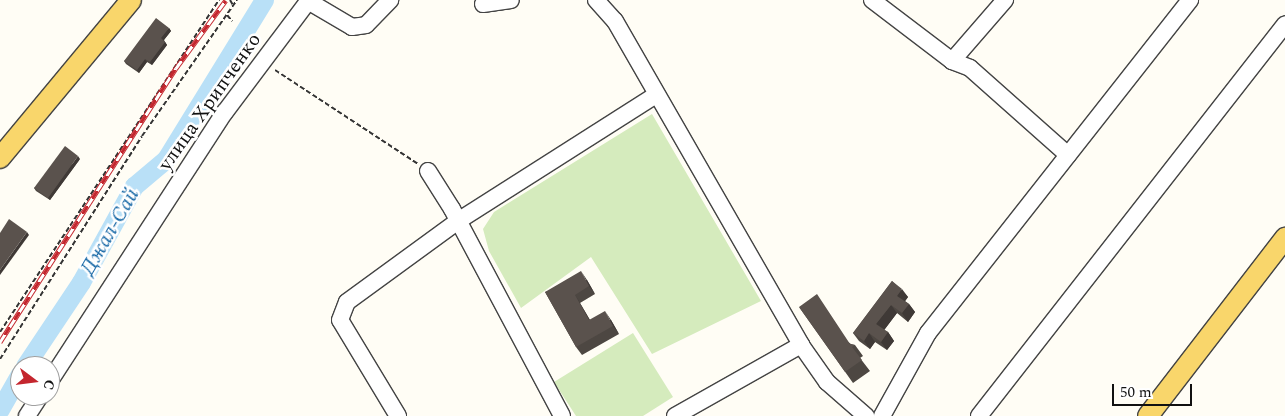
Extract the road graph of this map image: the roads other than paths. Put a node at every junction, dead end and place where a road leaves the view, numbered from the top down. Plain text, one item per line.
1 (131, 0) edge
2 (390, 0) edge
3 (511, 0) edge
4 (872, 0) edge
5 (1005, 0) edge
6 (1190, 0) edge
7 (309, 1) edge
8 (598, 1) edge
9 (483, 4) dead end
10 (1285, 26) edge
11 (952, 61) junction
12 (656, 95) junction
13 (1068, 155) junction
14 (0, 158) edge
15 (428, 170) road end
16 (458, 221) junction
17 (1285, 238) edge
18 (801, 345) junction
19 (60, 366) edge
20 (398, 416) edge
21 (562, 416) edge
22 (675, 416) edge
23 (866, 416) edge
24 (882, 416) edge
25 (980, 416) edge
26 (1148, 416) edge

1 - 14 main road
2 - 7 street
3 - 9 street
4 - 11 street
5 - 11 street
6 - 13 street
7 - 19 street, улица Хрипченко
8 - 12 street
10 - 25 street
11 - 13 street
12 - 16 street
12 - 18 street
13 - 24 street
15 - 16 street
16 - 20 street
16 - 21 street
17 - 26 main road
18 - 22 street
18 - 23 street

